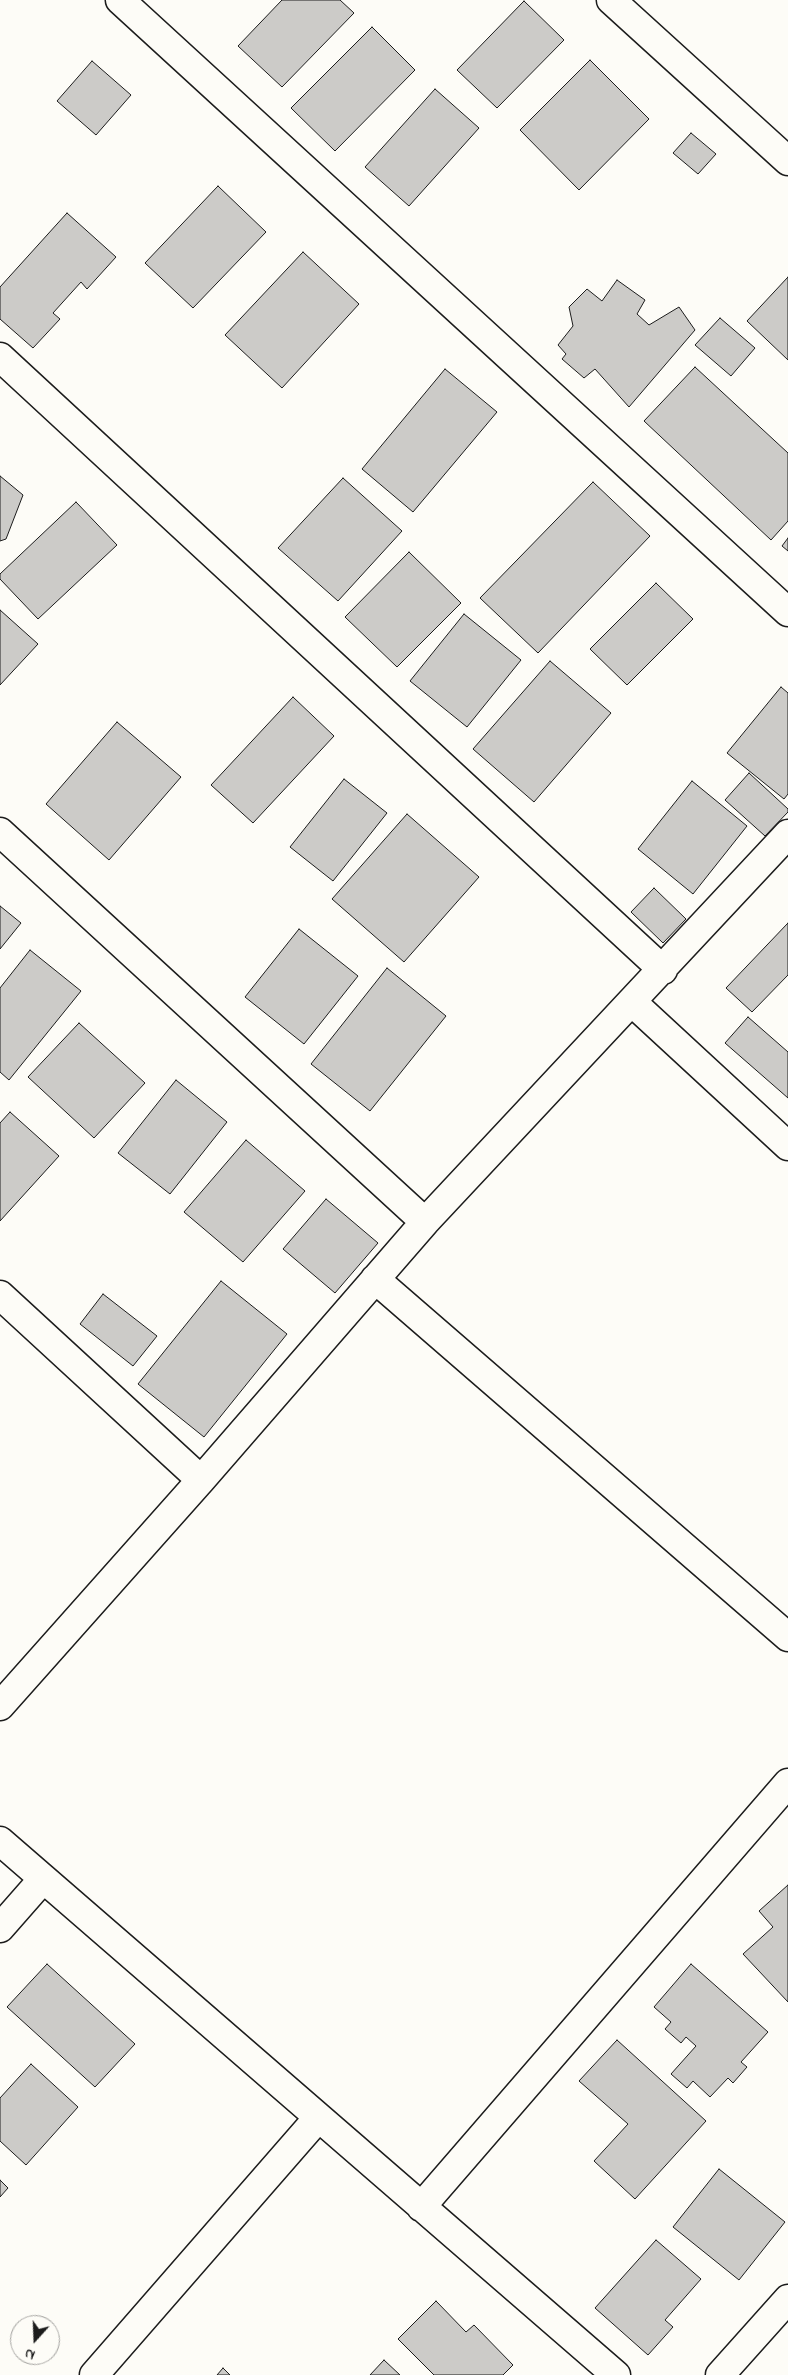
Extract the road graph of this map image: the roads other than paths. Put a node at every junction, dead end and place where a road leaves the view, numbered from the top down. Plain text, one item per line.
1 (120, 0) edge
2 (611, 0) edge
3 (788, 161) edge
4 (0, 357) edge
5 (788, 612) edge
6 (0, 832) edge
7 (788, 834) edge
8 (662, 970) junction
9 (632, 1002) junction
10 (788, 1146) edge
11 (425, 1222) junction
12 (375, 1279) junction
13 (0, 1295) edge
14 (201, 1480) junction
15 (788, 1637) edge
16 (0, 1706) edge
17 (788, 1783) edge
18 (0, 1841) edge
19 (43, 1879) junction
20 (0, 1928) edge
21 (318, 2118) junction
22 (421, 2207) junction
23 (788, 2299) edge
24 (94, 2375) edge
25 (616, 2375) edge
26 (720, 2375) edge

1 - 5 street
2 - 3 street
4 - 8 street
6 - 11 street
7 - 8 street
8 - 9 street
9 - 10 street
9 - 11 street
11 - 12 street
12 - 14 street
12 - 15 street
13 - 14 street
14 - 16 street
17 - 22 street
18 - 19 street
19 - 20 street
19 - 21 street
21 - 22 street
21 - 24 street
22 - 25 street
23 - 26 street

